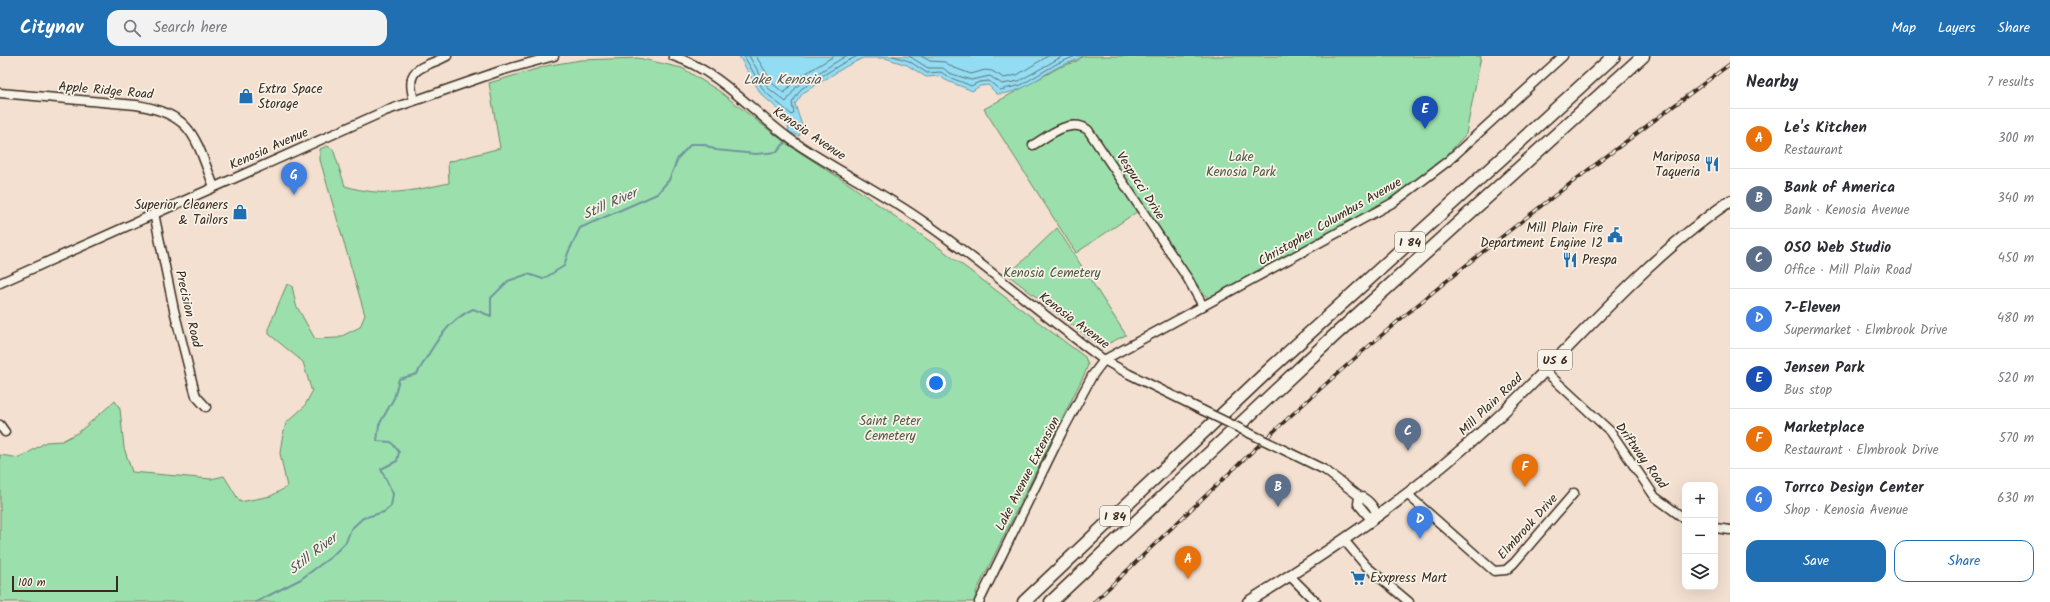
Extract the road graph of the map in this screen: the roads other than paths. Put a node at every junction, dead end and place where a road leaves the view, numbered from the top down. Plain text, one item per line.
1 (447, 56) edge
2 (554, 56) edge
3 (673, 56) edge
4 (1563, 56) edge
5 (1614, 56) edge
6 (1643, 56) edge
7 (0, 93) edge
8 (414, 100) junction
9 (1033, 145) dead end
10 (214, 187) junction
11 (1730, 201) edge
12 (154, 213) junction
13 (0, 282) edge
14 (1203, 306) junction
15 (1104, 360) junction
16 (1544, 371) junction
17 (206, 407) dead end
18 (1574, 493) dead end
19 (1407, 494) junction
20 (1377, 517) junction
21 (1684, 518) edge
22 (1718, 528) edge
23 (1730, 530) edge
24 (1344, 540) junction
25 (1290, 576) junction
26 (979, 602) edge
27 (1024, 602) edge
28 (1051, 602) edge
29 (1248, 602) edge
30 (1316, 602) edge
31 (1409, 602) edge

1 - 8 street
2 - 8 street, Kenosia Avenue
3 - 15 street, Kenosia Avenue
4 - 14 street, Christopher Columbus Avenue
5 - 27 highway, I 84
6 - 28 highway, I 84
7 - 10 street, Apple Ridge Road
8 - 10 street, Kenosia Avenue
9 - 14 street, Vespucci Drive
10 - 12 street, Kenosia Avenue
11 - 16 main road, Mill Plain Road / US 6
12 - 13 street, Kenosia Avenue
12 - 17 street, Precision Road
14 - 15 street, Christopher Columbus Avenue
15 - 20 street, Kenosia Avenue, bridge
15 - 26 street, Lake Avenue Extension
16 - 19 main road, Mill Plain Road / US 6
16 - 21 street, Driftway Road
18 - 19 street, Elmbrook Drive
19 - 20 main road, Mill Plain Road / US 6
20 - 24 main road, Mill Plain Road / US 6
22 - 23 street
24 - 25 main road, Mill Plain Road / US 6
24 - 31 street
25 - 29 main road, Mill Plain Road / US 6
25 - 30 street

